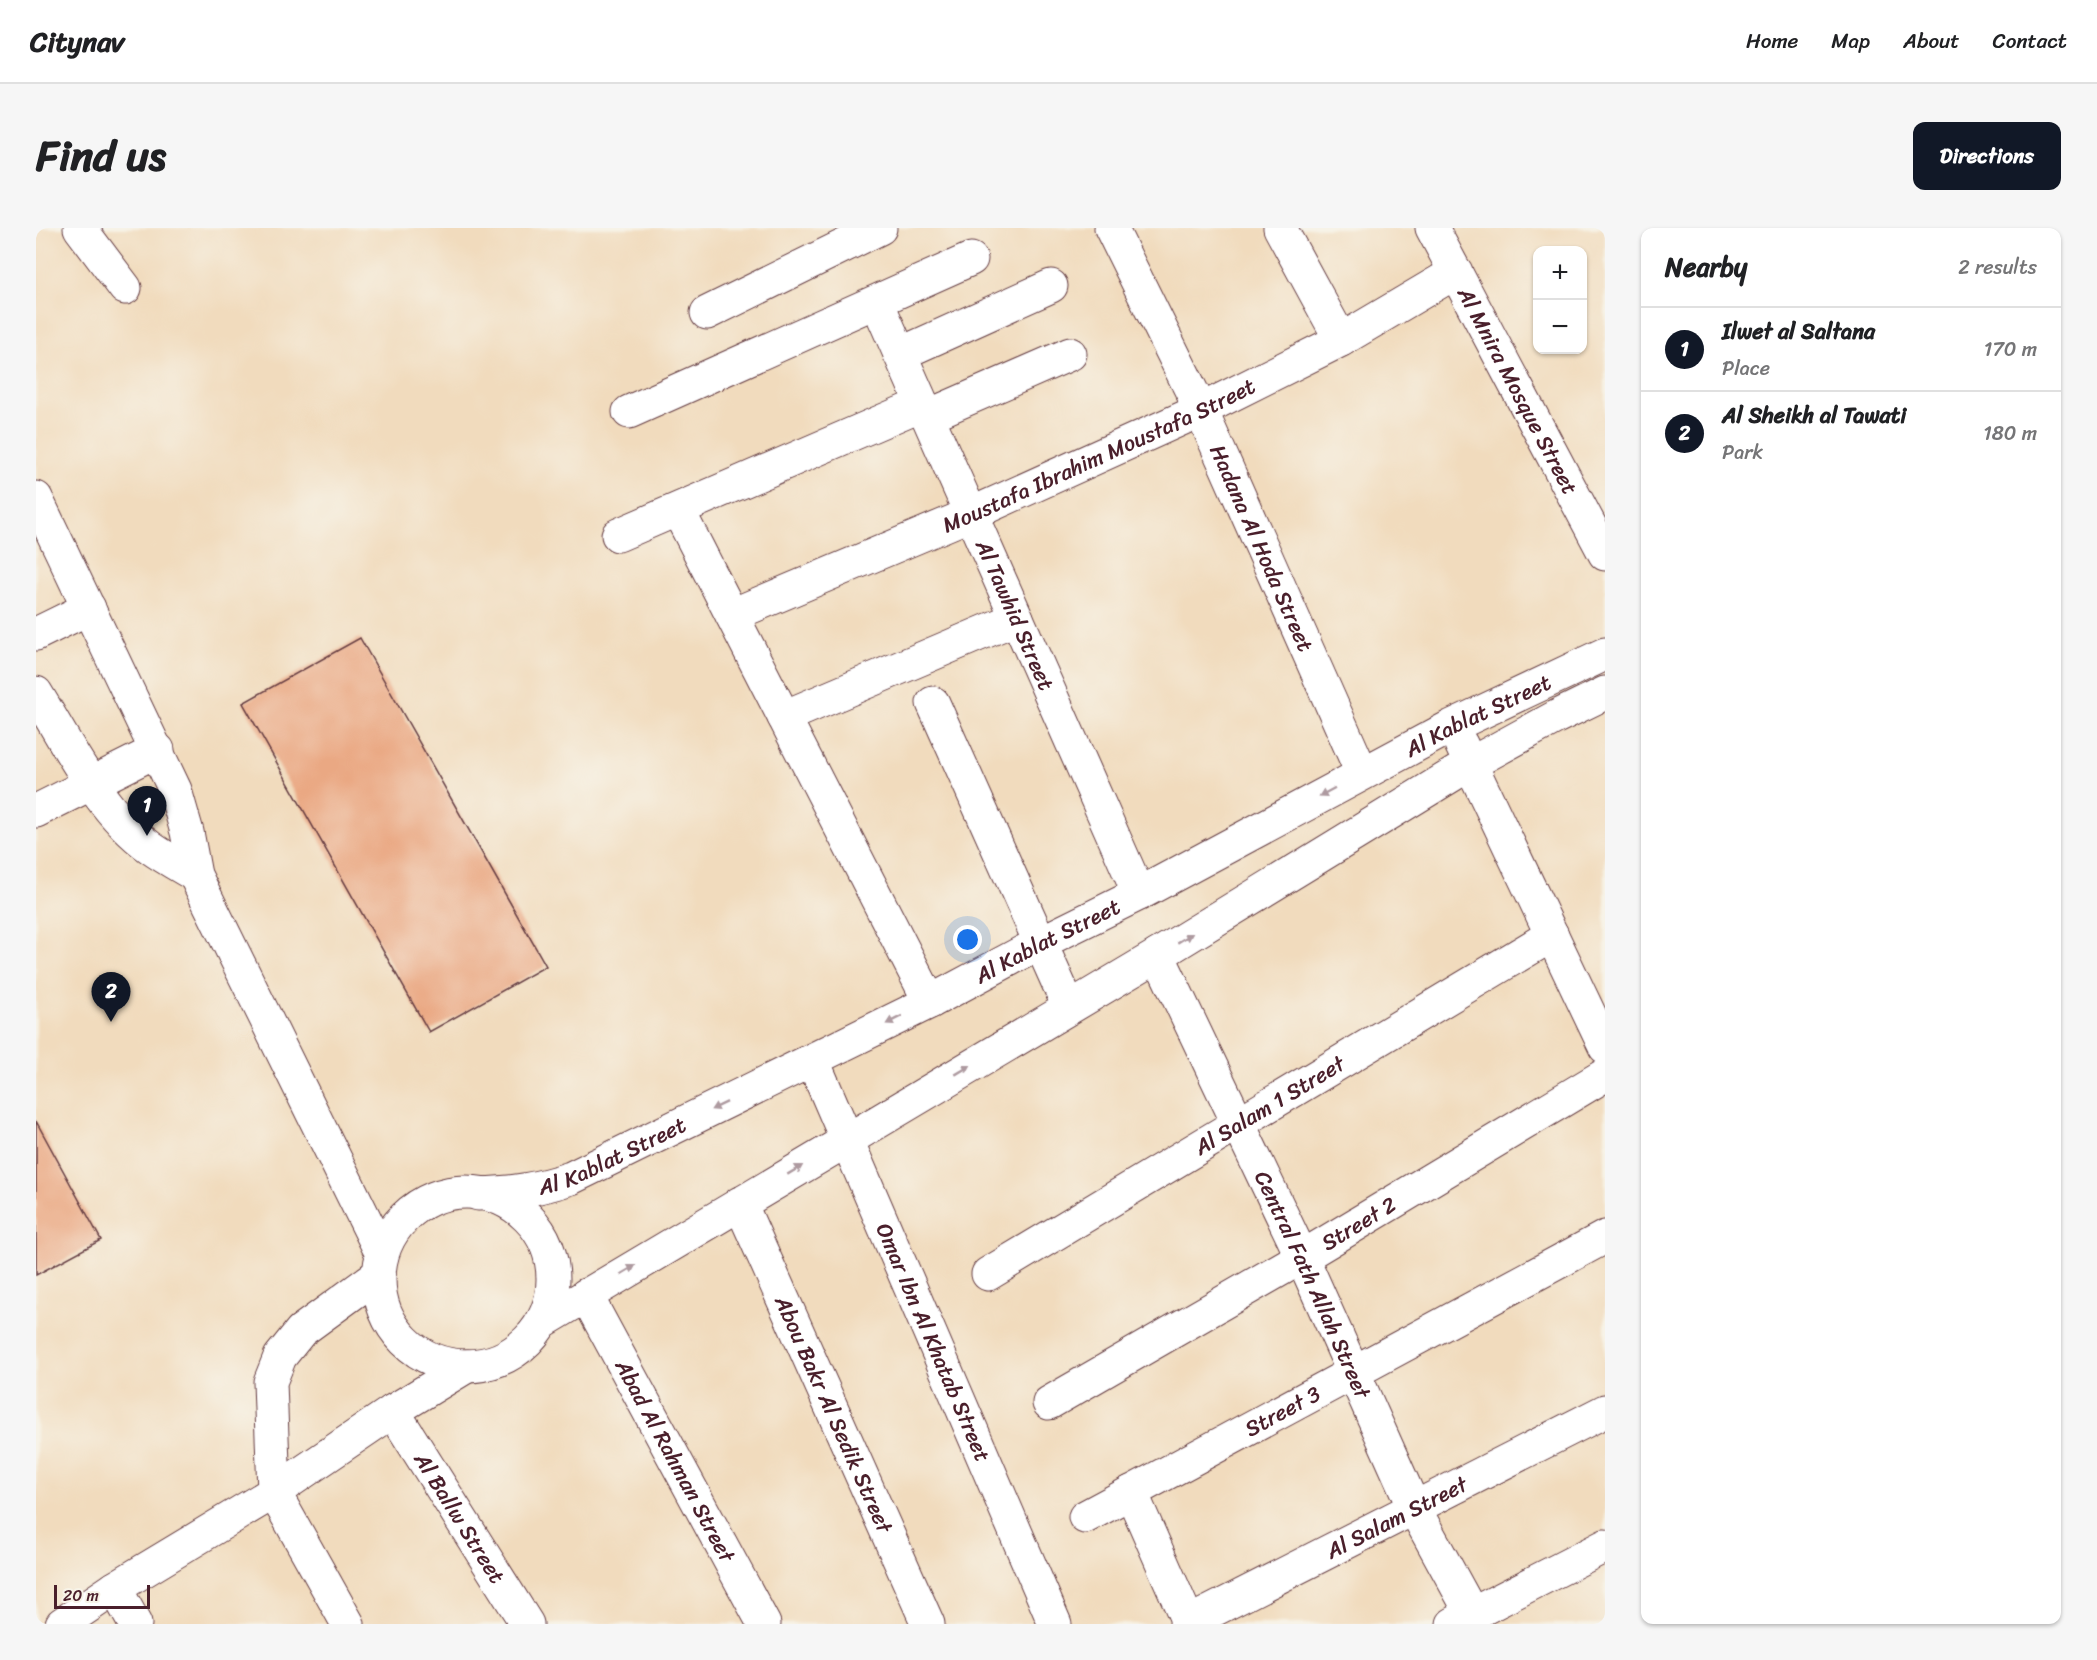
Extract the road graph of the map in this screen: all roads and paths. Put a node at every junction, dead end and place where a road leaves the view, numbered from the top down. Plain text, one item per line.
1 (80, 228) edge
2 (880, 228) edge
3 (1111, 228) edge
4 (1280, 228) edge
5 (1432, 228) edge
6 (971, 259) dead end
7 (1456, 272) junction
8 (1051, 286) dead end
9 (125, 288) dead end
10 (877, 302) junction
11 (707, 313) dead end
12 (1341, 340) junction
13 (900, 354) junction
14 (1070, 354) dead end
15 (925, 410) junction
16 (1201, 410) junction
17 (630, 412) dead end
18 (36, 498) edge
19 (678, 510) junction
20 (971, 514) junction
21 (618, 535) dead end
22 (1605, 554) edge
23 (89, 608) junction
24 (732, 615) junction
25 (1017, 618) junction
26 (36, 634) edge
27 (1605, 654) edge
28 (36, 693) edge
29 (1605, 694) edge
30 (933, 703) dead end
31 (784, 717) junction
32 (1452, 726) junction
33 (158, 750) junction
34 (1470, 764) junction
35 (1362, 773) junction
36 (91, 782) junction
37 (36, 811) edge
38 (195, 875) junction
39 (1139, 894) junction
40 (1552, 934) junction
41 (1040, 942) junction
42 (1158, 955) junction
43 (930, 1002) junction
44 (1069, 1007) junction
45 (1603, 1037) edge
46 (813, 1060) junction
47 (1605, 1075) edge
48 (1238, 1124) junction
49 (847, 1138) junction
50 (478, 1194) junction
51 (740, 1203) junction
52 (1605, 1237) edge
53 (1302, 1257) junction
54 (381, 1264) junction
55 (988, 1274) dead end
56 (586, 1295) junction
57 (542, 1322) junction
58 (467, 1366) junction
59 (1353, 1372) junction
60 (1049, 1403) dead end
61 (393, 1411) junction
62 (1605, 1411) edge
63 (274, 1492) junction
64 (1131, 1492) junction
65 (1414, 1508) junction
66 (1085, 1517) dead end
67 (1605, 1546) edge
68 (115, 1588) junction
69 (1462, 1619) edge
70 (62, 1624) edge
71 (135, 1624) edge
72 (348, 1624) edge
73 (527, 1624) edge
74 (764, 1624) edge
75 (928, 1624) edge
76 (1056, 1624) edge
77 (1188, 1624) edge

1 - 9 street
2 - 11 street
3 - 16 street, Hadana Al Hoda Street
4 - 12 street
5 - 7 street, Al Mnira Mosque Street
6 - 10 street
7 - 12 street, Moustafa Ibrahim Moustafa Street
7 - 22 street, Al Mnira Mosque Street
8 - 13 street
10 - 13 street, Al Tawhid Street
10 - 17 street
12 - 16 street, Moustafa Ibrahim Moustafa Street
13 - 15 street, Al Tawhid Street
14 - 15 street
15 - 19 street
15 - 20 street, Al Tawhid Street
16 - 20 street, Moustafa Ibrahim Moustafa Street
16 - 35 street, Hadana Al Hoda Street
18 - 23 street
19 - 21 street
19 - 24 street
20 - 24 street, Moustafa Ibrahim Moustafa Street
20 - 25 street, Al Tawhid Street
23 - 26 street
23 - 33 street
24 - 31 street
25 - 31 street
25 - 39 street, Al Tawhid Street
27 - 32 street, Al Kablat Street
28 - 36 street
29 - 34 street, Al Kablat Street
30 - 41 street
31 - 43 street
32 - 34 street
32 - 35 street, Al Kablat Street
33 - 36 street
33 - 38 street
34 - 40 street
42 -> 34 street, Al Kablat Street
35 -> 39 street, Al Kablat Street
36 - 37 street
36 - 38 street
38 - 54 street
39 - 41 street, Al Kablat Street
40 - 45 street
40 - 48 street, Al Salam 1 Street
41 - 43 street, Al Kablat Street
41 - 44 street
42 - 44 street, Al Kablat Street
42 - 48 street, Central Fath Allah Street
43 -> 46 street, Al Kablat Street
49 -> 44 street, Al Kablat Street
46 - 49 street, Omar Ibn Al Khatab Street
46 -> 50 street, Al Kablat Street
47 - 53 street, Street 2
48 - 53 street, Central Fath Allah Street
48 - 55 street, Al Salam 1 Street
51 -> 49 street, Al Kablat Street
49 - 76 street, Omar Ibn Al Khatab Street
50 - 54 street
50 - 57 street
56 -> 51 street, Al Kablat Street
51 - 75 street, Abou Bakr Al Sedik Street
52 - 59 street, Street 3
53 - 59 street, Central Fath Allah Street
53 - 60 street, Street 2
54 - 58 street
54 - 63 street
56 - 57 street, Al Kablat Street
56 - 74 street, Abad Al Rahman Street
57 - 58 street
58 - 61 street
59 - 64 street, Street 3
59 - 65 street, Central Fath Allah Street
61 - 63 street
61 - 73 street, Al Ballw Street
62 - 65 street, Al Salam Street
63 - 68 street
63 - 72 street
64 - 66 street, Street 3
64 - 77 street
65 - 69 street, Central Fath Allah Street
65 - 77 street, Al Salam Street
67 - 69 street
68 - 70 street
68 - 71 street

